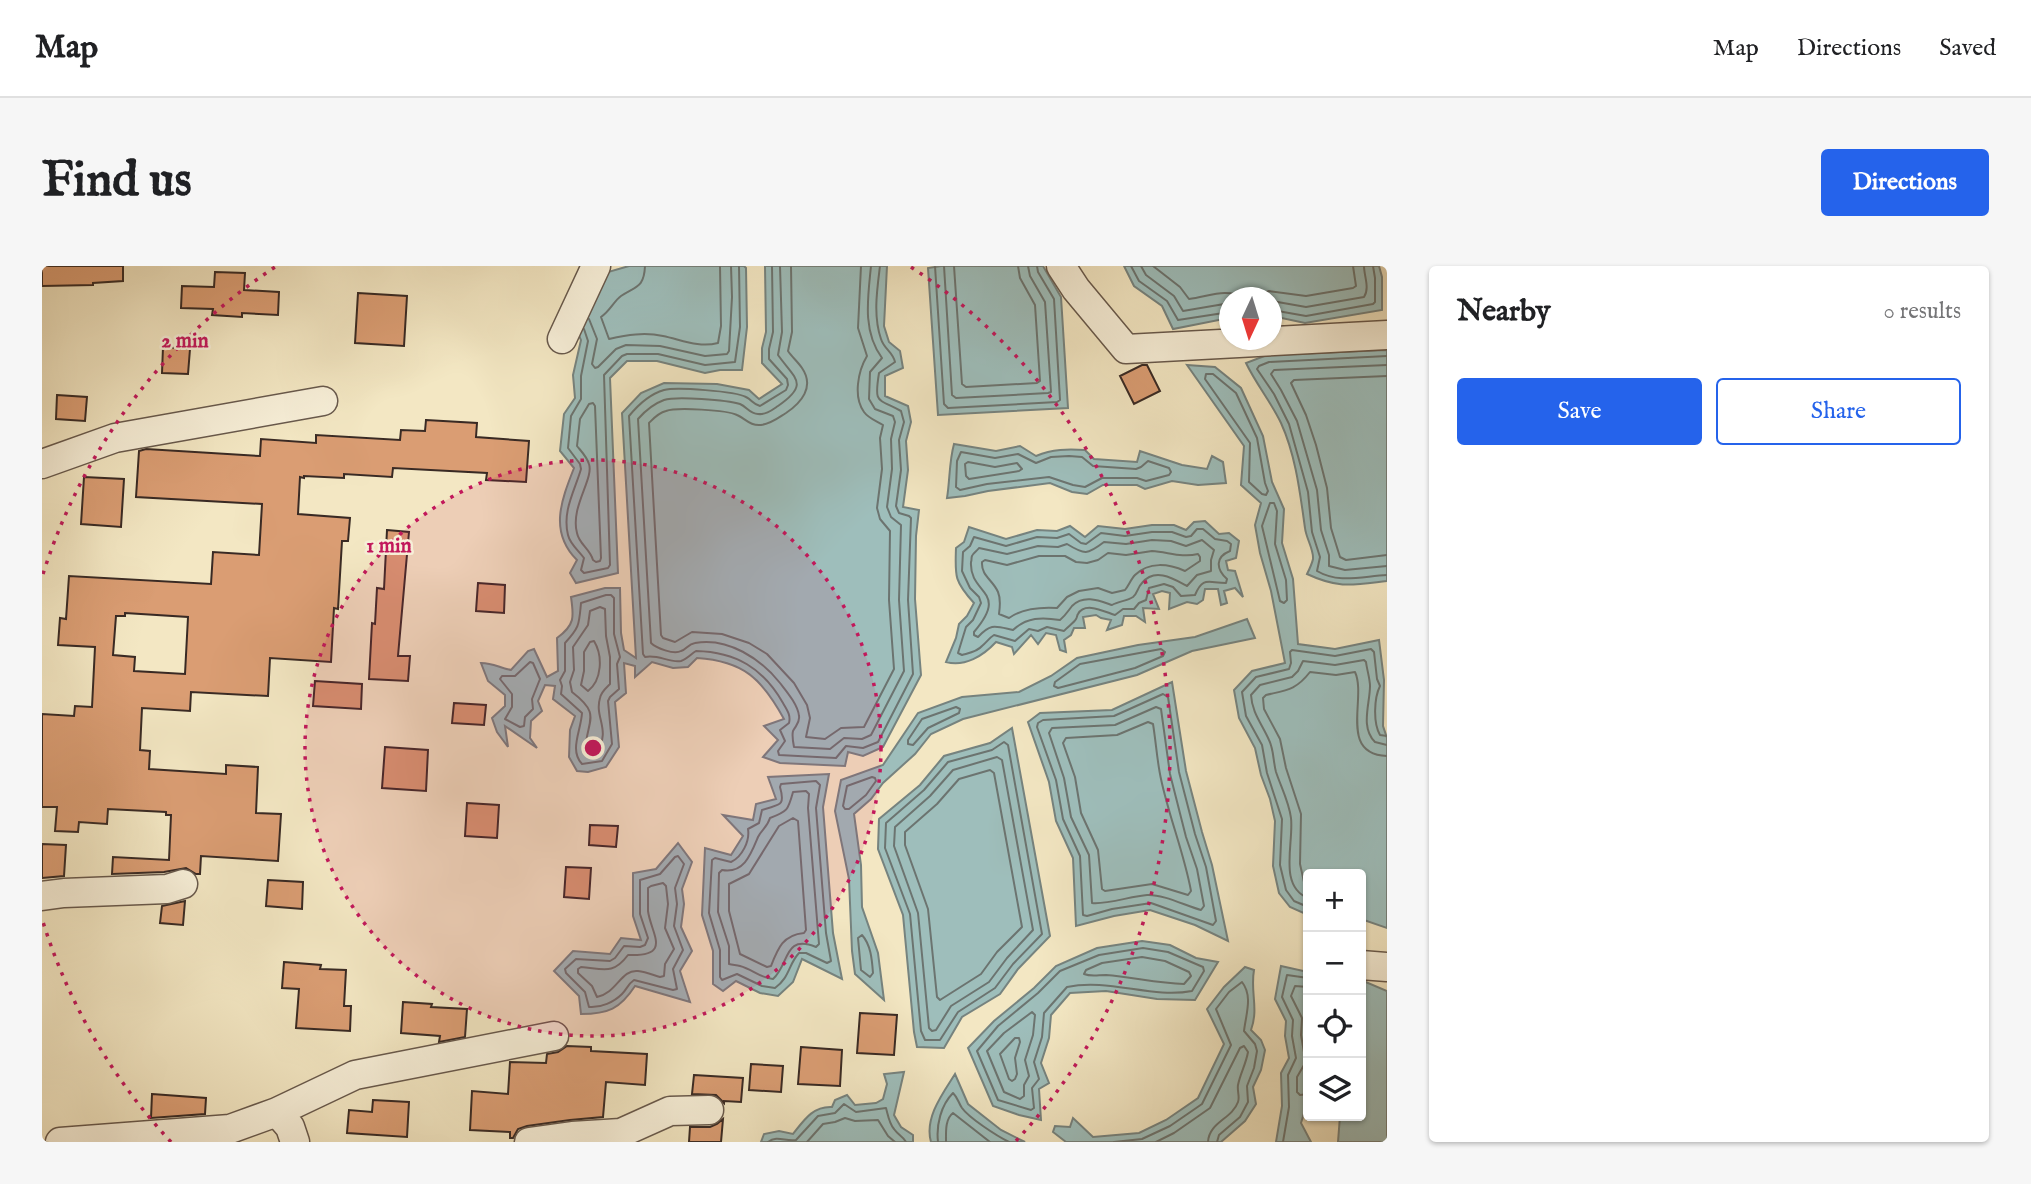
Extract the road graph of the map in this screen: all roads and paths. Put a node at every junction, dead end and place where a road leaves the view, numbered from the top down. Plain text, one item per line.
1 (596, 266) edge
2 (1061, 266) edge
3 (1387, 335) edge
4 (562, 340) dead end
5 (323, 401) dead end
6 (42, 464) edge
7 (183, 884) dead end
8 (42, 896) edge
9 (1366, 965) edge
10 (1387, 967) edge
11 (554, 1036) dead end
12 (709, 1110) dead end
13 (277, 1112) junction
14 (60, 1142) edge
15 (295, 1142) edge
16 (529, 1142) edge

1 - 4 street
2 - 3 street
5 - 6 street
7 - 8 street
9 - 10 street
11 - 13 street
12 - 16 street
13 - 14 street
13 - 15 street

